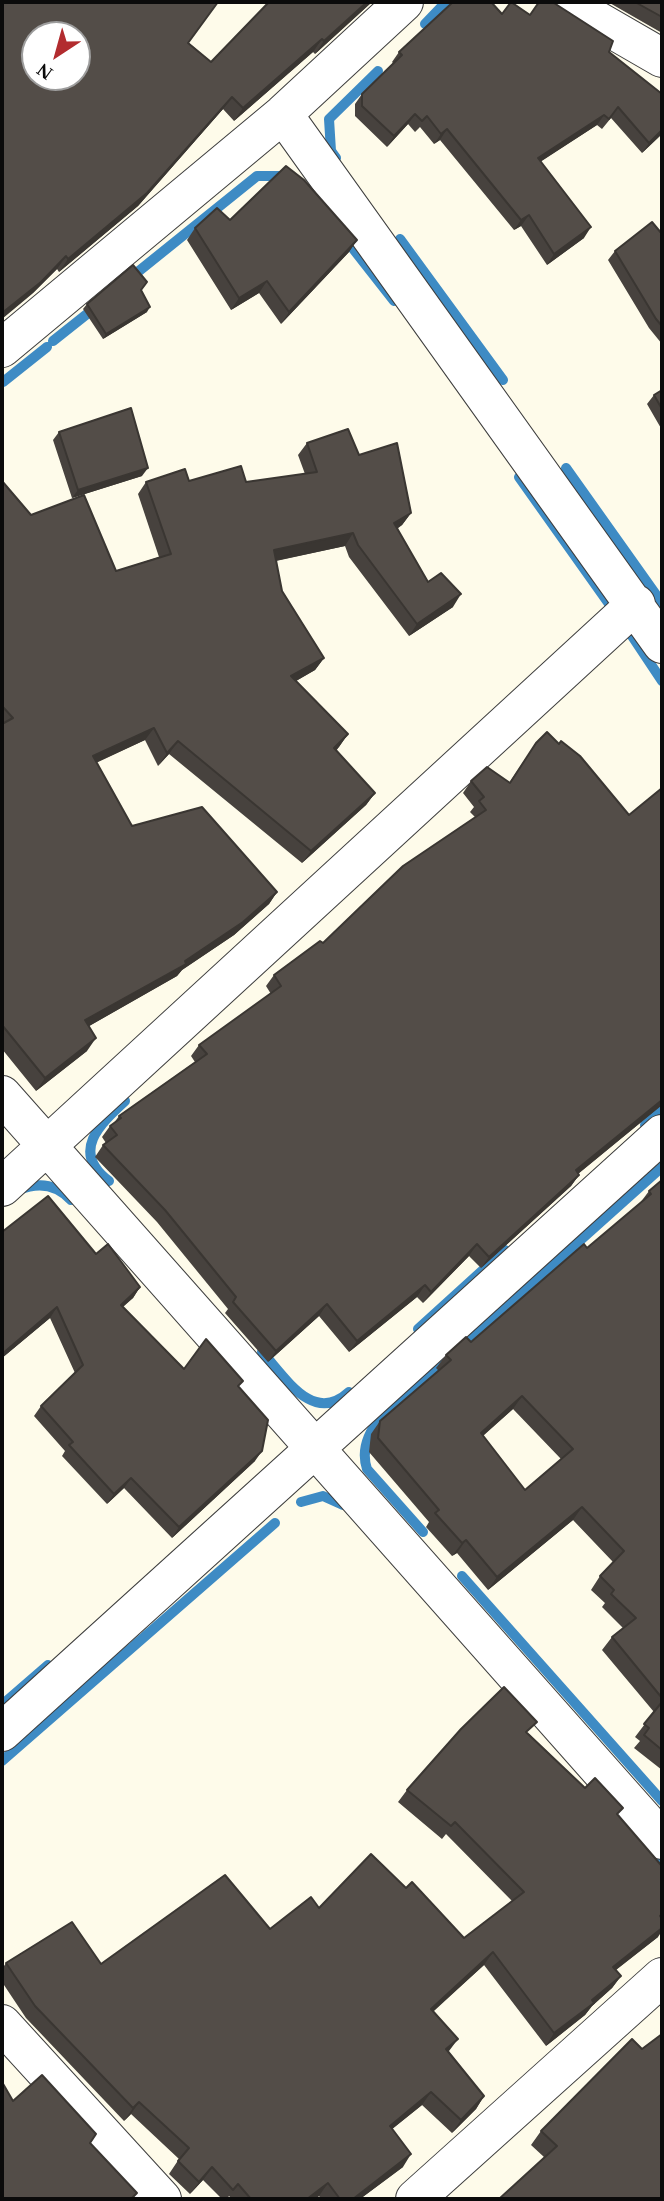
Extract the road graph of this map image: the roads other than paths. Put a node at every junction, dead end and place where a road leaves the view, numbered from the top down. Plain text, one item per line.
1 (404, 2) edge
2 (565, 2) edge
3 (662, 58) edge
4 (283, 114) junction
5 (2, 348) edge
6 (636, 604) junction
7 (662, 644) edge
8 (2, 1095) edge
9 (662, 1134) edge
10 (46, 1146) junction
11 (2, 1187) edge
12 (313, 1450) junction
13 (2, 1732) edge
14 (662, 1840) edge
15 (662, 1978) edge
16 (2, 2024) edge
17 (162, 2199) edge
18 (415, 2199) edge

1 - 4 street
2 - 3 street
4 - 5 street
4 - 6 street
6 - 7 street
6 - 10 street
8 - 10 street
9 - 12 street
10 - 11 street
10 - 12 street
12 - 13 street
12 - 14 street
15 - 18 street
16 - 17 street

